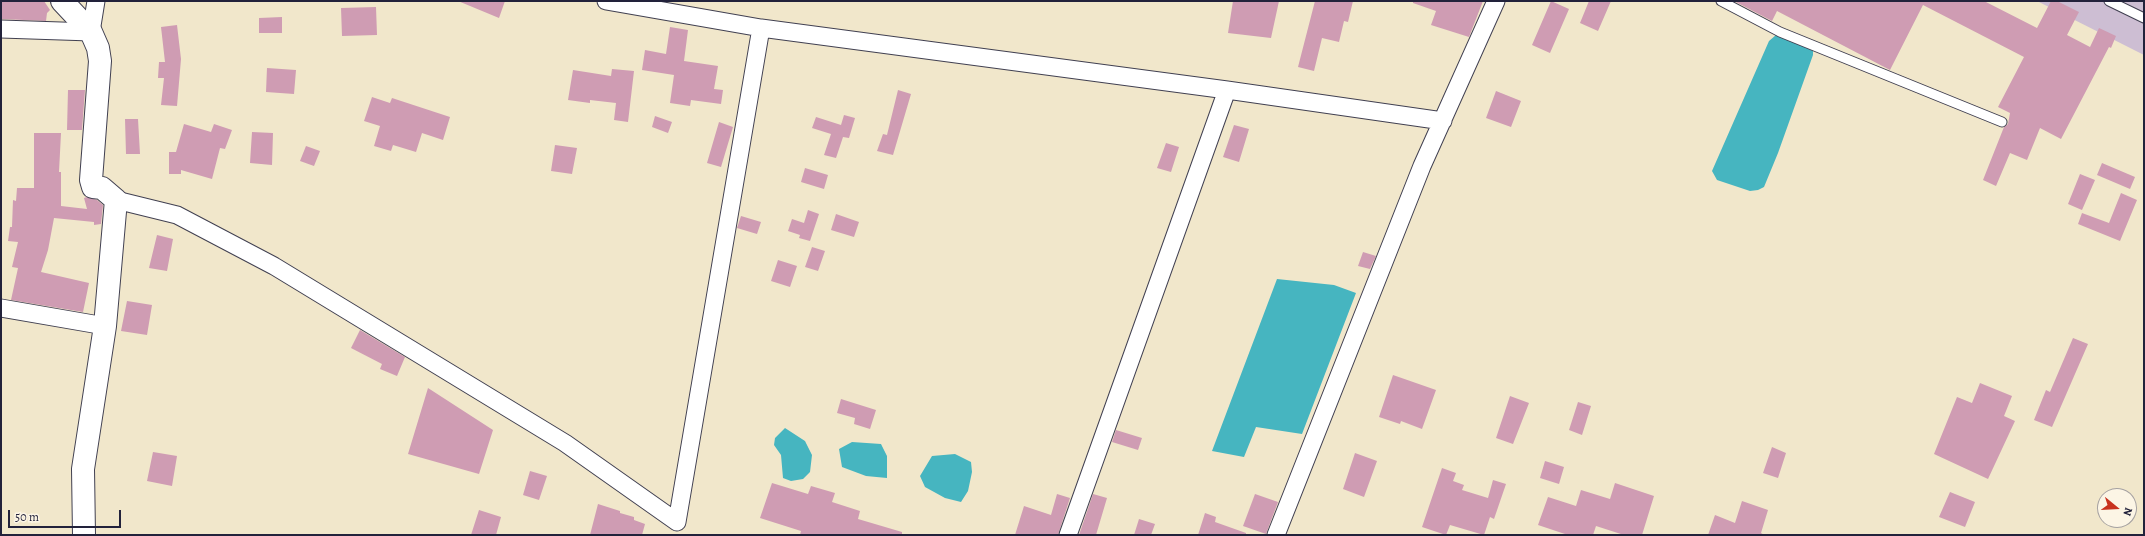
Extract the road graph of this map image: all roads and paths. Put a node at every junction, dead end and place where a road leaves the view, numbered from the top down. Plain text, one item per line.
1 (62, 1) edge
2 (96, 1) edge
3 (606, 1) edge
4 (1496, 1) edge
5 (1721, 1) edge
6 (2109, 1) edge
7 (2144, 18) edge
8 (761, 28) junction
9 (1, 29) edge
10 (91, 32) junction
11 (1227, 90) junction
12 (1442, 121) junction
13 (2002, 122) dead end
14 (116, 200) junction
15 (1, 308) edge
16 (105, 326) junction
17 (84, 535) edge
18 (1068, 535) edge
19 (1276, 535) edge

1 - 10 main road
2 - 10 street
3 - 8 street
4 - 12 street
5 - 13 lane
6 - 7 lane
8 - 11 street
8 - 14 street
9 - 10 street
10 - 14 main road
11 - 12 street
11 - 18 street
12 - 19 street
14 - 16 main road
15 - 16 street
16 - 17 main road

